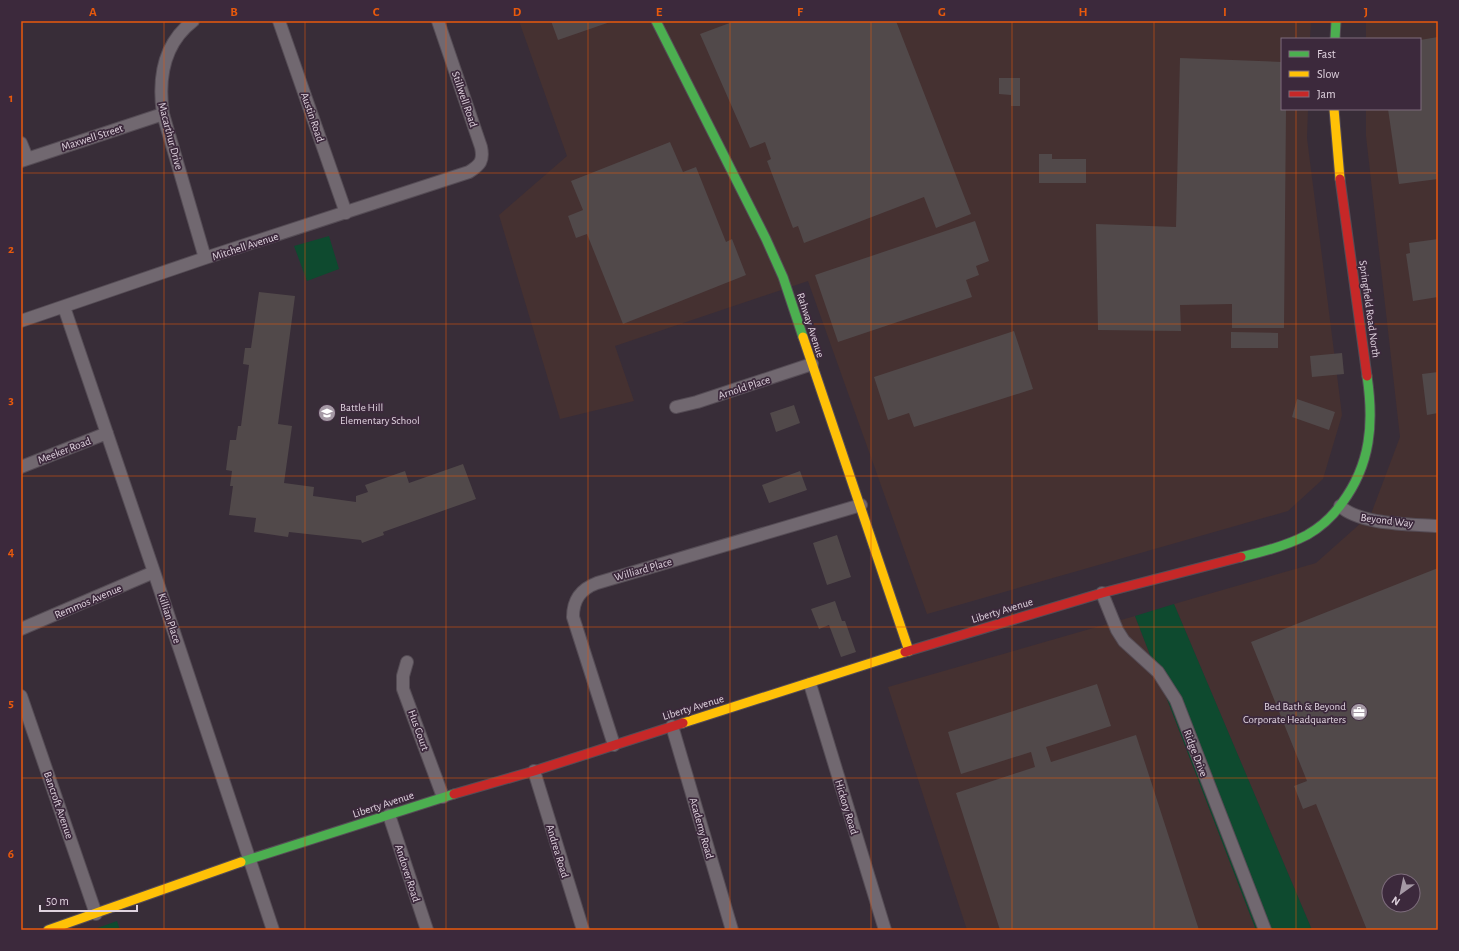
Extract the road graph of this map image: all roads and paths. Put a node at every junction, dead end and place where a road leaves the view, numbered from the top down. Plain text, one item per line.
1 (193, 21) edge
2 (279, 21) edge
3 (438, 21) edge
4 (656, 21) edge
5 (1336, 21) edge
6 (1335, 38) edge
7 (1334, 110) edge
8 (163, 114) junction
9 (21, 143) edge
10 (24, 160) edge
11 (469, 172) joint
12 (346, 213) junction
13 (205, 258) junction
14 (64, 307) junction
15 (21, 321) edge
16 (812, 364) junction
17 (676, 407) dead end
18 (107, 433) junction
19 (21, 466) edge
20 (861, 505) junction
21 (1340, 506) junction
22 (1438, 526) edge
23 (154, 572) junction
24 (1102, 593) junction
25 (21, 629) edge
26 (909, 650) junction
27 (407, 662) dead end
28 (810, 684) junction
29 (21, 696) edge
30 (672, 726) junction
31 (614, 745) junction
32 (534, 772) junction
33 (444, 797) junction
34 (389, 815) junction
35 (250, 860) junction
36 (96, 914) junction
37 (48, 930) edge
38 (273, 930) edge
39 (427, 930) edge
40 (583, 930) edge
41 (732, 930) edge
42 (885, 930) edge
43 (1265, 930) edge

1 - 8 street, Macarthur Drive
2 - 12 street, Austin Road
3 - 11 street, Stillwell Road
4 - 16 street, Rahway Avenue
5 - 6 street
7 - 21 street, Springfield Road North
8 - 10 street, Maxwell Street
8 - 13 street, Macarthur Drive
9 - 10 street
11 - 12 street, Mitchell Avenue
12 - 13 street, Mitchell Avenue
13 - 14 street, Mitchell Avenue
14 - 15 street, Mitchell Avenue
14 - 18 street, Killian Place
16 - 17 street, Arnold Place
16 - 20 street, Rahway Avenue
18 - 19 street, Meeker Road
18 - 23 street, Killian Place
20 - 26 street, Rahway Avenue
20 - 31 street, Williard Place
21 - 22 street, Beyond Way
21 - 24 street, Liberty Avenue
23 - 25 street, Remmos Avenue
23 - 35 street, Killian Place
24 - 26 street, Liberty Avenue
24 - 43 street, Ridge Drive
26 - 28 street, Liberty Avenue
27 - 33 street, Hus Court
28 - 30 street, Liberty Avenue
28 - 42 street, Hickory Road
29 - 36 street, Bancroft Avenue
30 - 31 street, Liberty Avenue
30 - 41 street, Academy Road
31 - 32 street, Liberty Avenue
32 - 33 street, Liberty Avenue
32 - 40 street, Andrea Road
33 - 34 street, Liberty Avenue
34 - 35 street, Liberty Avenue
34 - 39 street, Andover Road
35 - 36 street, Liberty Avenue
35 - 38 street, Killian Place
36 - 37 street, Liberty Avenue

